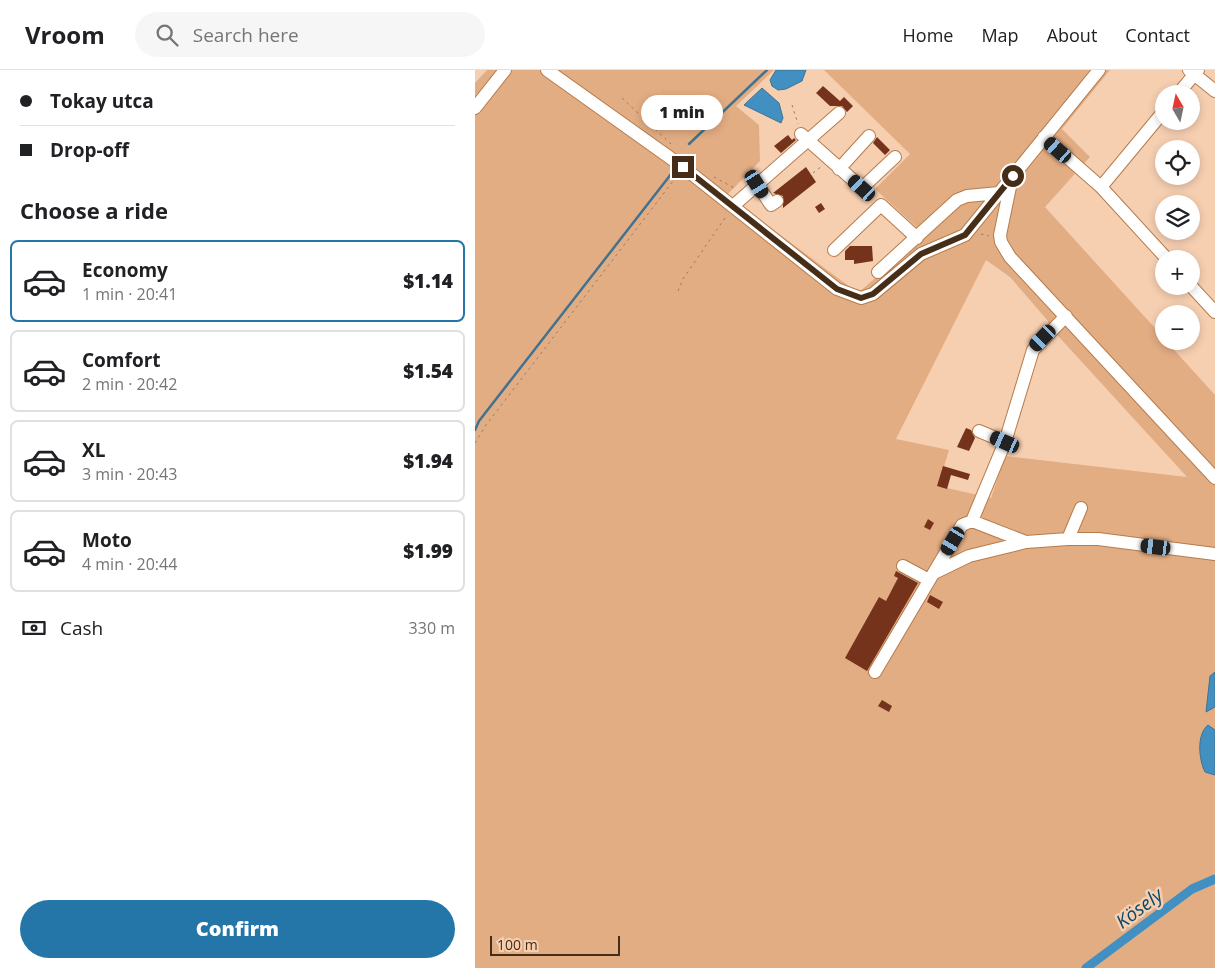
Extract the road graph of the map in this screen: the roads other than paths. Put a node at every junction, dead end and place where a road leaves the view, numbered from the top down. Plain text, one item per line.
1 (505, 70) edge
2 (547, 70) edge
3 (1099, 70) edge
4 (1194, 71) edge
5 (1184, 85) edge
6 (1215, 91) edge
7 (475, 108) edge
8 (839, 113) dead end
9 (1155, 122) edge
10 (869, 136) dead end
11 (804, 137) junction
12 (1044, 137) junction
13 (895, 156) dead end
14 (839, 168) junction
15 (1013, 176) junction
16 (1101, 187) junction
17 (753, 188) junction
18 (999, 193) junction
19 (777, 201) dead end
20 (733, 206) junction
21 (917, 238) junction
22 (834, 250) dead end
23 (1159, 250) edge
24 (878, 272) dead end
25 (1199, 295) edge
26 (1215, 312) edge
27 (1066, 316) junction
28 (979, 431) dead end
29 (1005, 442) junction
30 (1215, 478) edge
31 (1081, 508) dead end
32 (972, 521) junction
33 (1067, 539) junction
34 (1026, 542) junction
35 (1215, 554) edge
36 (903, 566) dead end
37 (931, 576) junction
38 (875, 672) dead end

1 - 7 street
2 - 20 street
3 - 12 street
4 - 5 street
4 - 6 street
8 - 11 street
9 - 16 street
10 - 14 street
11 - 14 street
11 - 17 street
12 - 15 street
12 - 16 street
13 - 14 street
15 - 18 street
15 - 27 street
16 - 23 street
17 - 19 street
17 - 20 street
18 - 20 street
18 - 21 street
21 - 22 street
21 - 24 street
25 - 26 street
27 - 29 street
27 - 30 street
28 - 29 street
29 - 32 street
31 - 33 street
32 - 34 street
32 - 37 street
33 - 34 street
33 - 35 street
34 - 37 street
36 - 37 street
37 - 38 street

